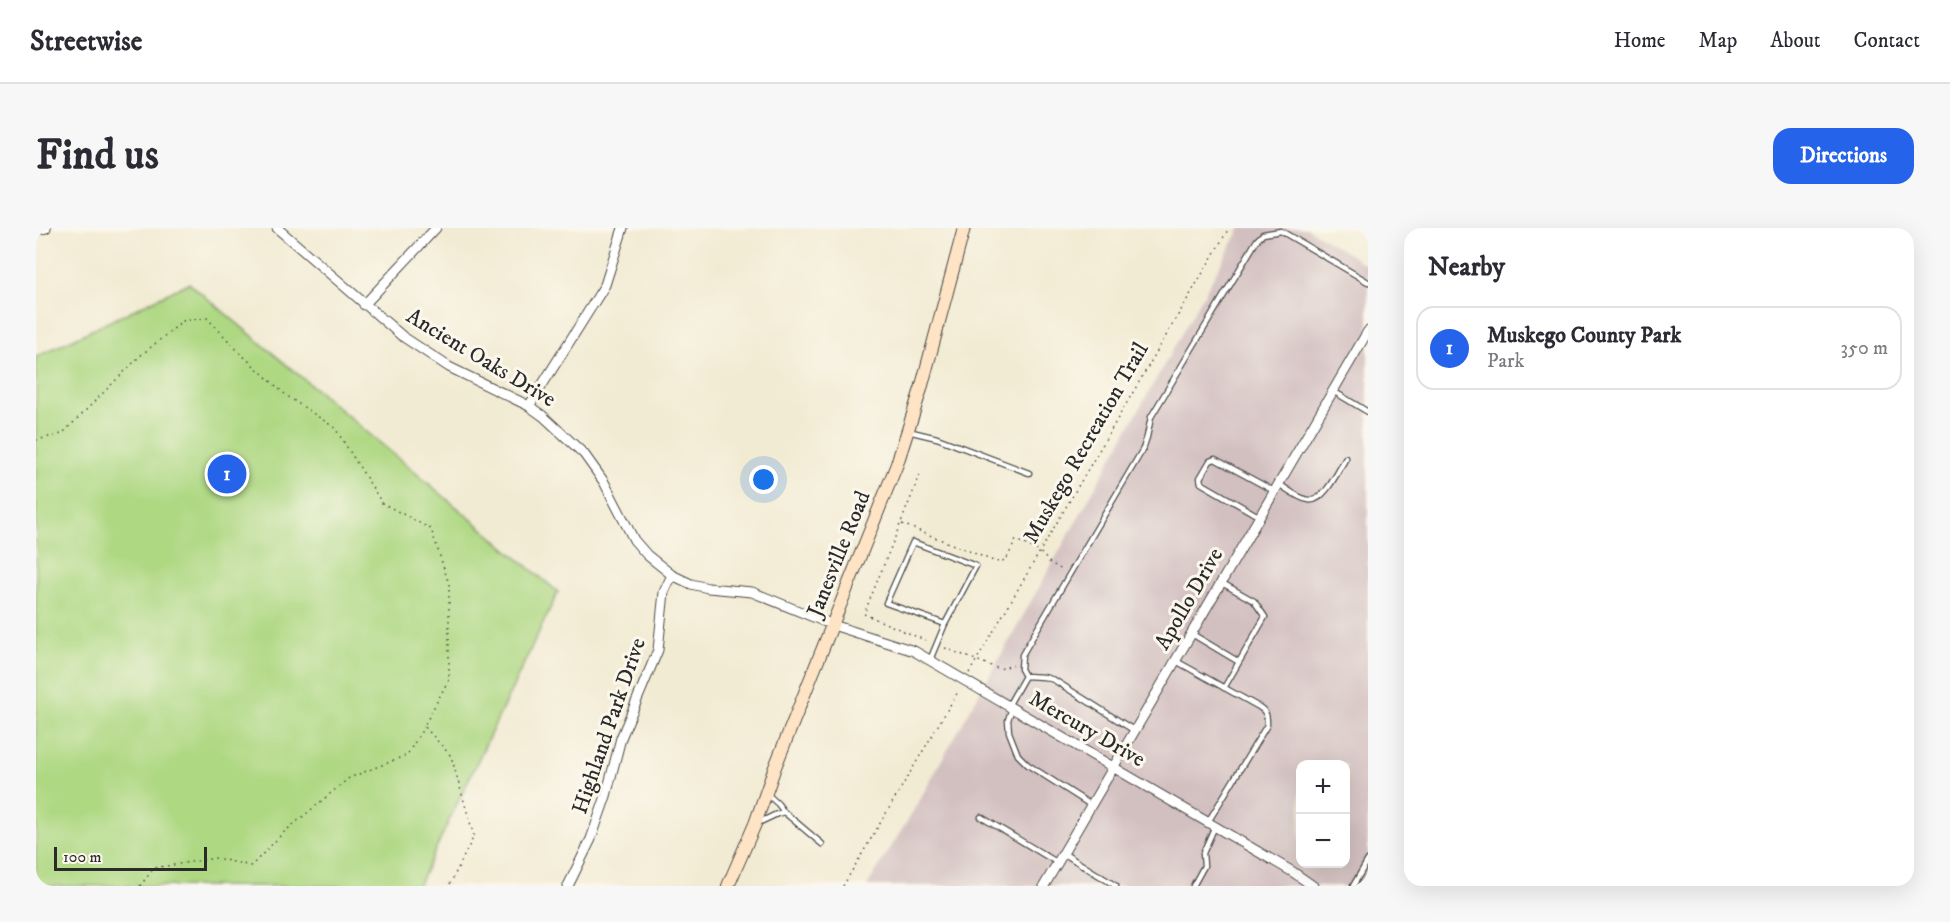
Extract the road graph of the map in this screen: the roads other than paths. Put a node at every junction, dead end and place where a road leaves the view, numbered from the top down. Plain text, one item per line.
1 (46, 228) edge
2 (277, 228) edge
3 (436, 228) edge
4 (623, 228) edge
5 (963, 228) edge
6 (36, 230) edge
7 (1368, 282) edge
8 (364, 305) junction
9 (1368, 331) edge
10 (1333, 391) junction
11 (529, 406) junction
12 (1368, 412) edge
13 (908, 431) junction
14 (1346, 458) dead end
15 (1029, 473) dead end
16 (1277, 488) junction
17 (1260, 517) junction
18 (672, 575) junction
19 (1221, 583) junction
20 (945, 624) junction
21 (833, 625) junction
22 (1192, 634) junction
23 (930, 660) junction
24 (1176, 661) junction
25 (1239, 662) junction
26 (1025, 676) junction
27 (1224, 688) junction
28 (1010, 707) junction
29 (1135, 731) junction
30 (1114, 767) junction
31 (765, 793) junction
32 (1092, 805) junction
33 (784, 812) junction
34 (981, 817) dead end
35 (755, 824) junction
36 (1212, 824) junction
37 (822, 844) dead end
38 (1063, 854) junction
39 (1368, 860) edge
40 (1058, 863) junction
41 (568, 886) edge
42 (728, 886) edge
43 (1044, 886) edge
44 (1116, 886) edge
45 (1193, 886) edge
46 (1313, 886) edge
47 (1353, 886) edge

1 - 6 street
2 - 8 street, Ancient Oaks Drive
3 - 8 street
4 - 11 street
5 - 13 main road, Janesville Road
7 - 26 lane
8 - 11 street, Ancient Oaks Drive
9 - 10 street, Apollo Drive
10 - 12 lane
10 - 16 street, Apollo Drive
11 - 18 street, Ancient Oaks Drive
13 - 15 lane
13 - 21 main road, Janesville Road
14 - 16 lane
16 - 17 street, Apollo Drive
16 - 17 lane
17 - 19 street, Apollo Drive
18 - 21 street, Ancient Oaks Drive
18 - 41 street, Highland Park Drive
19 - 22 street, Apollo Drive
19 - 25 lane
20 - 20 lane
20 - 23 lane
21 - 23 street, Mercury Drive
21 - 31 main road, Janesville Road
22 - 24 street, Apollo Drive
22 - 25 lane
23 - 28 street, Mercury Drive
24 - 27 lane
24 - 29 street, Apollo Drive
25 - 27 lane
26 - 28 lane
26 - 29 lane
27 - 36 lane
28 - 30 street, Mercury Drive
28 - 32 lane
29 - 30 street, Apollo Drive
30 - 32 street, Apollo Drive
30 - 36 street, Mercury Drive
31 - 33 lane
31 - 35 main road, Janesville Road
32 - 38 street, Apollo Drive
33 - 35 lane
33 - 37 lane
34 - 40 lane
35 - 42 main road, Janesville Road
36 - 45 lane
36 - 46 street, Mercury Drive
38 - 40 street, Apollo Drive
38 - 44 lane
39 - 47 lane
40 - 43 street, Apollo Drive

